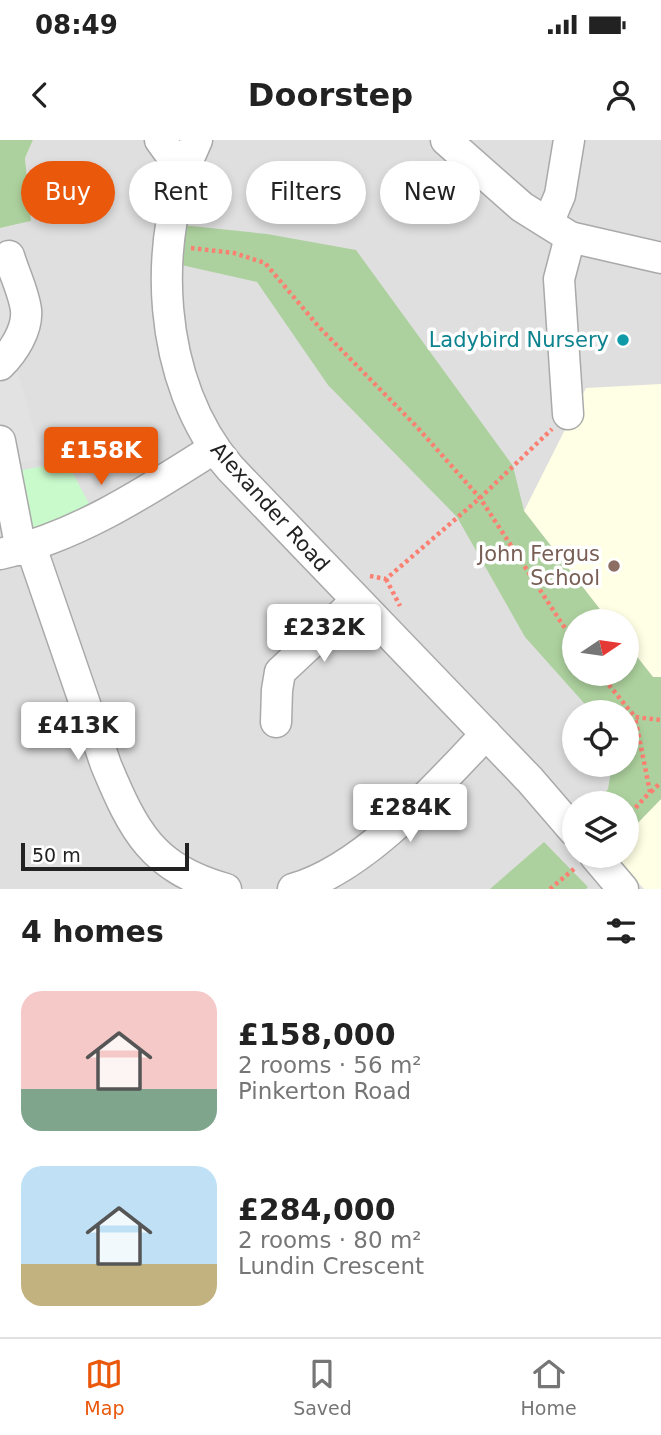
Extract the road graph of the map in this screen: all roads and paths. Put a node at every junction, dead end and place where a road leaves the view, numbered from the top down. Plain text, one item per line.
1 (160, 140) edge
2 (446, 140) edge
3 (569, 140) edge
4 (191, 152) edge
5 (559, 230) junction
6 (168, 246) junction
7 (9, 256) dead end
8 (661, 258) edge
9 (0, 365) edge
10 (568, 414) joint
11 (0, 441) edge
12 (213, 449) junction
13 (480, 498) junction
14 (17, 550) edge
15 (358, 587) junction
16 (562, 624) edge
17 (610, 686) edge
18 (621, 700) edge
19 (639, 718) edge
20 (661, 720) edge
21 (276, 722) dead end
22 (486, 734) junction
23 (639, 738) edge
24 (661, 782) edge
25 (650, 792) junction
26 (639, 804) edge
27 (562, 818) edge
28 (578, 868) edge
29 (598, 868) edge
30 (226, 889) edge
31 (293, 889) edge
32 (550, 889) edge
33 (623, 889) edge

1 - 4 street
2 - 5 street
3 - 5 street
4 - 6 street, Alexander Road
5 - 8 street
5 - 10 street
6 - 12 street, Alexander Road
6 - 13 path
7 - 9 street
10 - 13 path
11 - 14 street
12 - 14 street
12 - 15 street, Alexander Road
13 - 15 path
13 - 16 path
14 - 30 street
15 - 21 street
15 - 22 street, Alexander Road
17 - 18 path
19 - 20 path
22 - 27 street, Alexander Road
22 - 31 street
23 - 25 path
24 - 25 path
25 - 26 path
28 - 32 path
29 - 33 street

